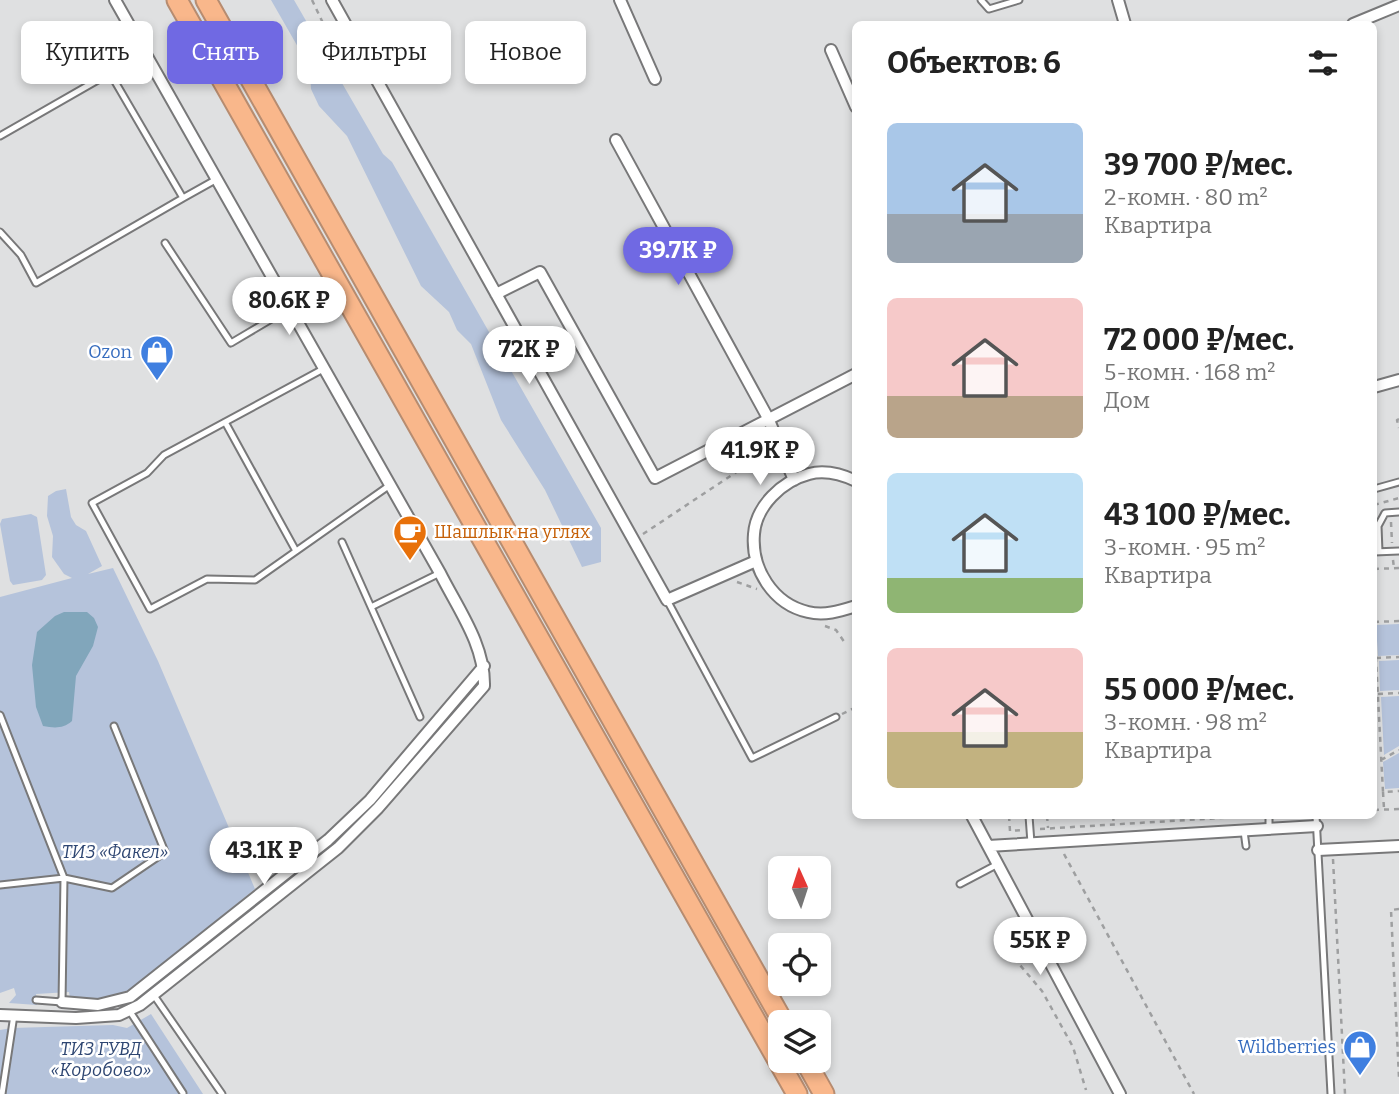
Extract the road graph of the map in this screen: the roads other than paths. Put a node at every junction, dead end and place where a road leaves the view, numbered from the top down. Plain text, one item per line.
1 (115, 0) edge
2 (177, 0) edge
3 (206, 0) edge
4 (332, 0) edge
5 (620, 0) edge
6 (981, 0) edge
7 (1019, 0) edge
8 (1118, 0) edge
9 (1399, 5) edge
10 (126, 21) edge
11 (1124, 21) edge
12 (1360, 21) edge
13 (831, 50) dead end
14 (153, 69) edge
15 (654, 79) dead end
16 (91, 84) edge
17 (116, 84) edge
18 (852, 98) edge
19 (0, 136) edge
20 (616, 140) dead end
21 (216, 179) junction
22 (183, 198) junction
23 (0, 232) edge
24 (165, 243) dead end
25 (496, 294) junction
26 (290, 308) junction
27 (325, 368) junction
28 (852, 376) edge
29 (1399, 380) edge
30 (1377, 386) edge
31 (768, 418) junction
32 (225, 422) junction
33 (852, 479) edge
34 (794, 480) junction
35 (1399, 482) edge
36 (391, 484) junction
37 (1377, 488) edge
38 (1399, 512) edge
39 (342, 542) dead end
40 (296, 551) junction
41 (1396, 551) edge
42 (1377, 552) edge
43 (755, 561) junction
44 (440, 573) junction
45 (667, 600) junction
46 (371, 607) junction
47 (852, 607) edge
48 (484, 666) junction
49 (0, 715) edge
50 (420, 717) dead end
51 (836, 717) road end
52 (114, 726) dead end
53 (974, 819) edge
54 (1029, 819) edge
55 (1269, 819) edge
56 (1317, 821) edge
57 (1269, 829) junction
58 (1244, 831) junction
59 (1031, 843) junction
60 (988, 846) junction
61 (1246, 846) dead end
62 (1399, 846) edge
63 (1318, 850) junction
64 (998, 864) junction
65 (64, 878) junction
66 (960, 884) dead end
67 (0, 885) edge
68 (153, 994) junction
69 (36, 1000) dead end
70 (62, 1002) junction
71 (129, 1010) junction
72 (776, 1010) edge
73 (0, 1015) edge
74 (14, 1015) junction
75 (812, 1073) edge
76 (183, 1093) edge
77 (2, 1094) edge
78 (222, 1094) edge
79 (797, 1094) edge
80 (824, 1094) edge
81 (1120, 1094) edge
82 (1331, 1094) edge

1 - 10 street
2 - 79 highway
3 - 72 highway
4 - 25 street
5 - 15 street
6 - 7 lane
8 - 11 street
9 - 12 street
13 - 18 street
14 - 21 street
16 - 19 lane
17 - 22 lane
20 - 31 street
21 - 22 lane
21 - 26 street
22 - 23 lane
24 - 26 lane
25 - 31 street
25 - 45 street
26 - 27 street
27 - 32 lane
27 - 36 street
28 - 31 street
29 - 30 street
31 - 34 street
32 - 40 lane
32 - 40 lane
33 - 34 street
34 - 43 street
35 - 37 lane
36 - 40 lane
36 - 44 street
38 - 42 lane
39 - 46 lane
41 - 42 lane
43 - 45 street
43 - 47 street
44 - 46 lane
44 - 48 street
45 - 51 lane
46 - 50 lane
48 - 68 street
48 - 70 street
49 - 65 lane
52 - 65 lane
53 - 60 street
54 - 59 lane
55 - 57 lane
56 - 57 street
56 - 63 lane
57 - 58 street
58 - 59 street
58 - 61 lane
59 - 60 street
60 - 64 street
62 - 63 street
63 - 82 lane
64 - 66 lane
64 - 81 street
65 - 67 lane
65 - 70 lane
68 - 71 street
68 - 78 lane
69 - 70 lane
71 - 74 street
71 - 76 lane
73 - 74 street
74 - 77 lane
75 - 80 highway

